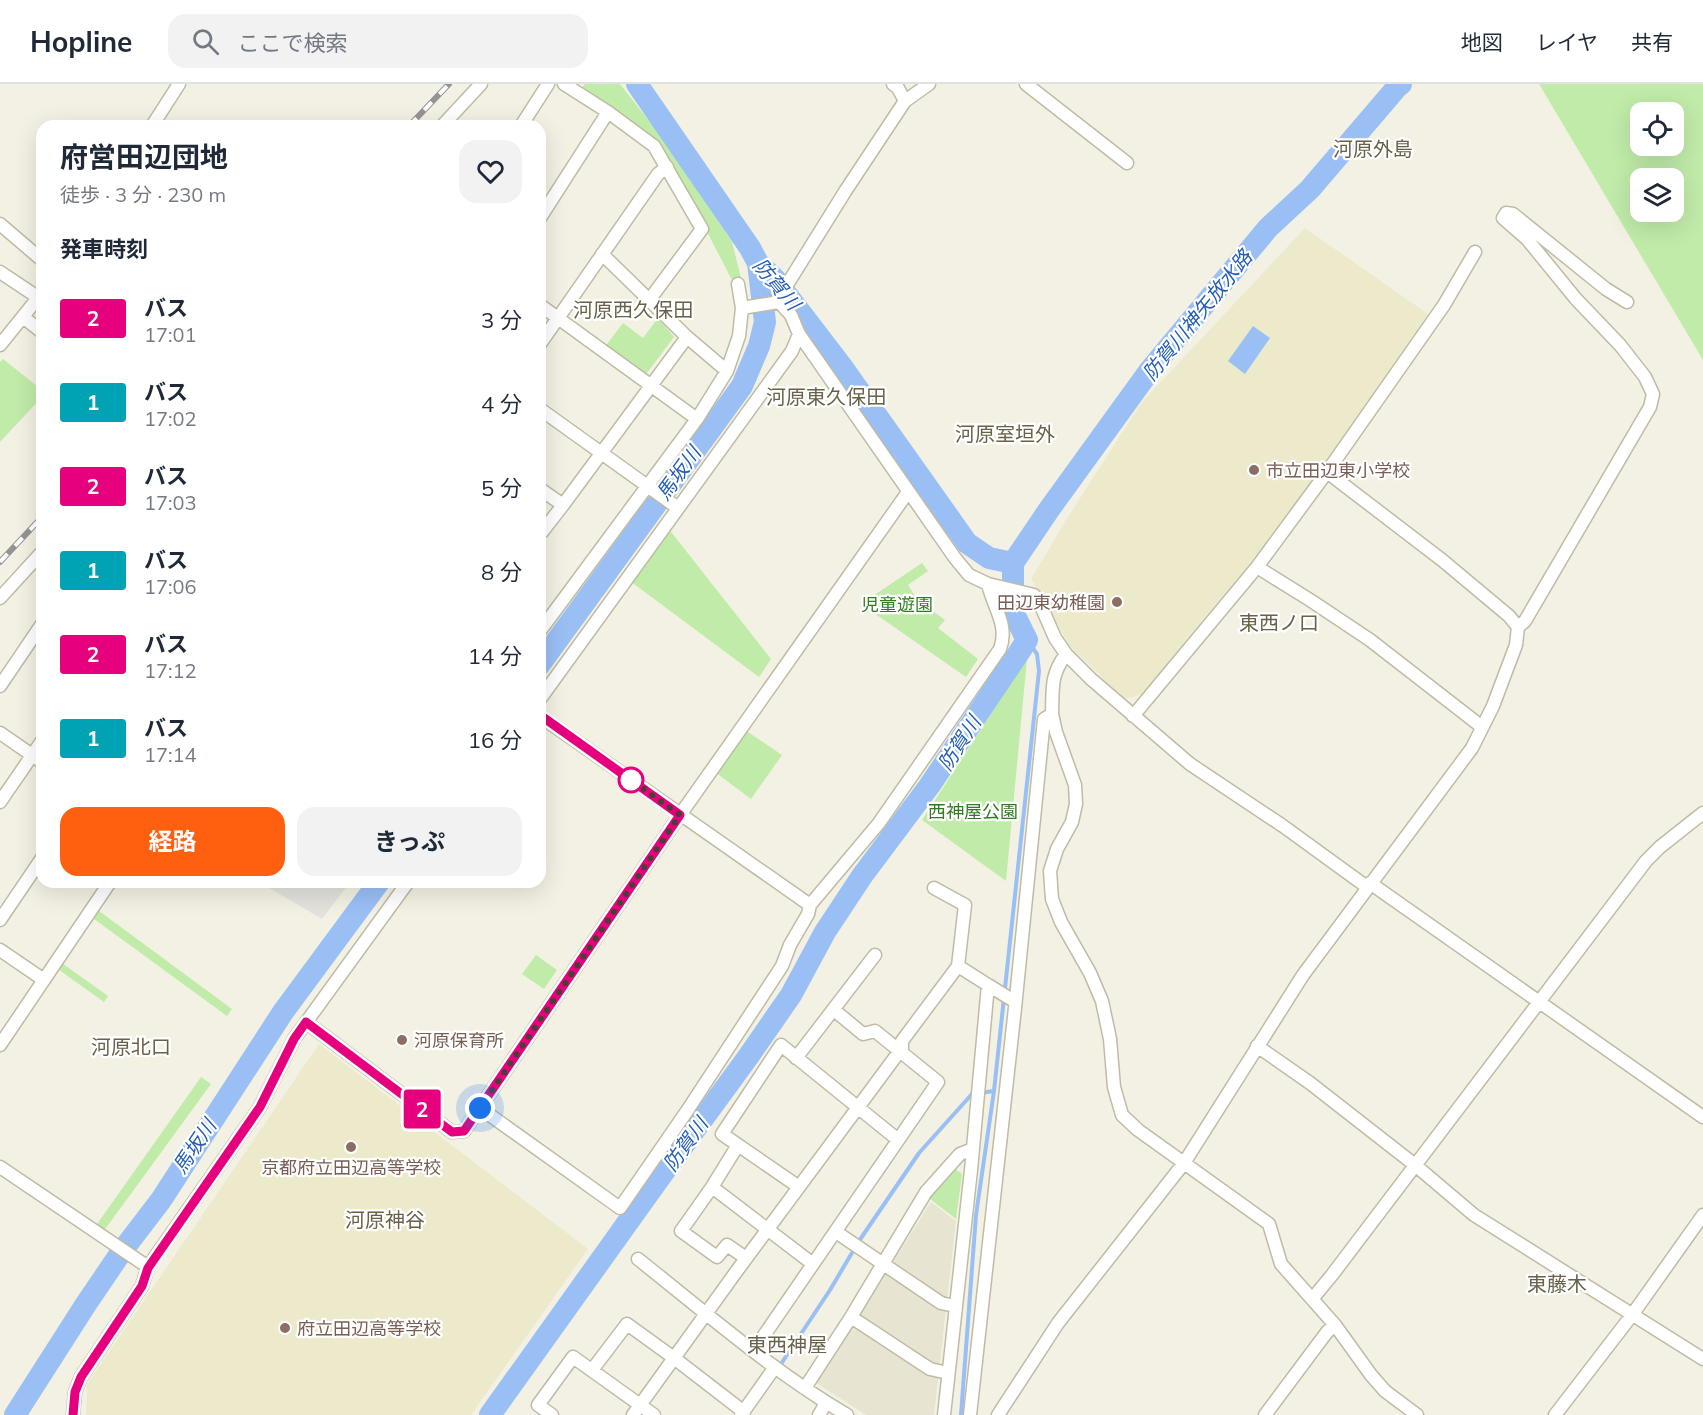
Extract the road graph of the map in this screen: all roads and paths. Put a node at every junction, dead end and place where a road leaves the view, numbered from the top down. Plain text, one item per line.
1 (179, 84) edge
2 (481, 84) edge
3 (548, 84) edge
4 (564, 84) edge
5 (893, 84) edge
6 (928, 84) edge
7 (1026, 84) edge
8 (905, 101) junction
9 (608, 112) junction
10 (156, 120) edge
11 (448, 120) edge
12 (525, 120) edge
13 (1127, 164) dead end
14 (667, 167) junction
15 (546, 209) edge
16 (0, 224) edge
17 (1475, 252) dead end
18 (602, 254) junction
19 (36, 255) edge
20 (0, 272) edge
21 (738, 284) dead end
22 (36, 293) edge
23 (650, 299) junction
24 (36, 300) edge
25 (777, 300) junction
26 (1627, 302) dead end
27 (746, 307) junction
28 (546, 309) edge
29 (23, 317) junction
30 (558, 318) junction
31 (36, 327) edge
32 (799, 334) junction
33 (546, 335) edge
34 (687, 337) junction
35 (0, 345) edge
36 (727, 371) junction
37 (652, 386) junction
38 (546, 413) edge
39 (697, 419) junction
40 (601, 453) junction
41 (1327, 472) junction
42 (651, 489) junction
43 (908, 492) junction
44 (546, 493) edge
45 (562, 505) junction
46 (674, 505) junction
47 (546, 528) edge
48 (36, 559) edge
49 (1257, 567) junction
50 (994, 585) junction
51 (0, 598) edge
52 (546, 623) edge
53 (1518, 627) junction
54 (36, 633) edge
55 (1066, 654) junction
56 (0, 686) edge
57 (546, 690) edge
58 (1052, 714) junction
59 (1133, 716) junction
60 (546, 720) edge
61 (1482, 728) junction
62 (0, 733) edge
63 (36, 758) edge
64 (36, 760) edge
65 (0, 802) edge
66 (1703, 813) edge
67 (680, 815) junction
68 (36, 867) edge
69 (1368, 885) junction
70 (106, 888) edge
71 (404, 888) edge
72 (933, 888) dead end
73 (810, 905) junction
74 (0, 920) edge
75 (0, 950) edge
76 (875, 955) dead end
77 (958, 966) junction
78 (44, 980) junction
79 (988, 985) junction
80 (1014, 1001) junction
81 (1538, 1001) junction
82 (834, 1010) junction
83 (306, 1022) junction
84 (0, 1045) edge
85 (1257, 1046) junction
86 (900, 1051) junction
87 (796, 1058) junction
88 (858, 1107) junction
89 (480, 1108) junction
90 (1703, 1117) edge
91 (897, 1139) junction
92 (738, 1145) junction
93 (973, 1149) junction
94 (1184, 1163) junction
95 (1415, 1165) junction
96 (0, 1167) edge
97 (712, 1187) junction
98 (799, 1187) junction
99 (1703, 1215) edge
100 (767, 1229) junction
101 (836, 1232) junction
102 (746, 1258) junction
103 (638, 1259) dead end
104 (813, 1264) junction
105 (883, 1264) junction
106 (148, 1268) junction
107 (1313, 1298) junction
108 (955, 1306) junction
109 (707, 1313) junction
110 (1632, 1315) junction
111 (850, 1317) junction
112 (1335, 1325) junction
113 (754, 1350) junction
114 (674, 1358) junction
115 (1703, 1359) edge
116 (778, 1369) junction
117 (592, 1370) junction
118 (948, 1372) junction
119 (805, 1388) junction
120 (826, 1403) junction
121 (640, 1404) junction
122 (742, 1413) edge
123 (73, 1415) edge
124 (552, 1415) edge
125 (633, 1415) edge
126 (654, 1415) edge
127 (819, 1415) edge
128 (846, 1415) edge
129 (944, 1415) edge
130 (970, 1415) edge
131 (998, 1415) edge
132 (1265, 1415) edge
133 (1417, 1415) edge
134 (1555, 1415) edge

1 - 10 street
2 - 11 street
3 - 12 street
4 - 9 street
5 - 8 street
6 - 8 street
7 - 13 street
8 - 25 street
9 - 14 street
9 - 15 street
14 - 18 street
14 - 23 street
16 - 19 street
17 - 41 street
18 - 23 street
18 - 30 street
20 - 22 street
21 - 27 street
23 - 34 street
24 - 29 street
25 - 27 street
25 - 32 street
26 - 53 street
27 - 36 street
28 - 30 street
29 - 31 street
29 - 35 street
30 - 33 street
30 - 37 street
32 - 43 street
32 - 46 street
34 - 36 street
34 - 37 street
36 - 39 street
37 - 39 street
37 - 40 street
38 - 40 street
39 - 42 street
40 - 42 street
40 - 45 street
41 - 49 street
41 - 53 street
42 - 46 street
42 - 52 street
43 - 50 street
43 - 67 street
44 - 45 street
45 - 47 street
46 - 57 street
48 - 51 street
49 - 59 street
49 - 61 street
50 - 55 street
50 - 73 street
53 - 61 street
54 - 56 street
55 - 58 street
55 - 59 street
58 - 80 street
58 - 94 street
59 - 69 street
60 - 67 street
61 - 69 street
62 - 63 street
64 - 65 street
66 - 81 street
67 - 73 street
67 - 89 street
68 - 74 street
69 - 81 street
69 - 85 street
70 - 78 street
71 - 83 street
72 - 77 street
73 - 89 street
75 - 78 street
76 - 82 street
77 - 79 street
77 - 86 street
78 - 84 street
79 - 80 street
79 - 93 street
80 - 130 street
81 - 90 street
81 - 95 street
82 - 86 street
82 - 87 street
83 - 89 street
83 - 106 street
85 - 94 street
85 - 95 street
86 - 88 street
86 - 91 street
87 - 88 street
87 - 92 street
88 - 91 street
88 - 98 street
91 - 101 street
92 - 97 street
92 - 98 street
93 - 105 street
93 - 108 street
94 - 107 street
94 - 131 street
95 - 107 street
95 - 110 street
96 - 106 street
97 - 100 street
97 - 102 street
98 - 100 street
99 - 110 street
100 - 102 street
100 - 104 street
101 - 104 street
101 - 105 street
102 - 109 street
103 - 109 street
104 - 113 street
105 - 108 street
105 - 111 street
106 - 123 street
107 - 112 street
108 - 118 street
109 - 113 street
109 - 114 street
110 - 115 street
110 - 134 street
111 - 118 street
111 - 119 street
112 - 132 street
112 - 133 street
113 - 116 street
114 - 117 street
114 - 121 street
114 - 122 street
116 - 119 street
116 - 122 street
117 - 121 street
117 - 124 street
118 - 129 street
119 - 120 street
120 - 127 street
120 - 128 street
121 - 125 street
121 - 126 street

